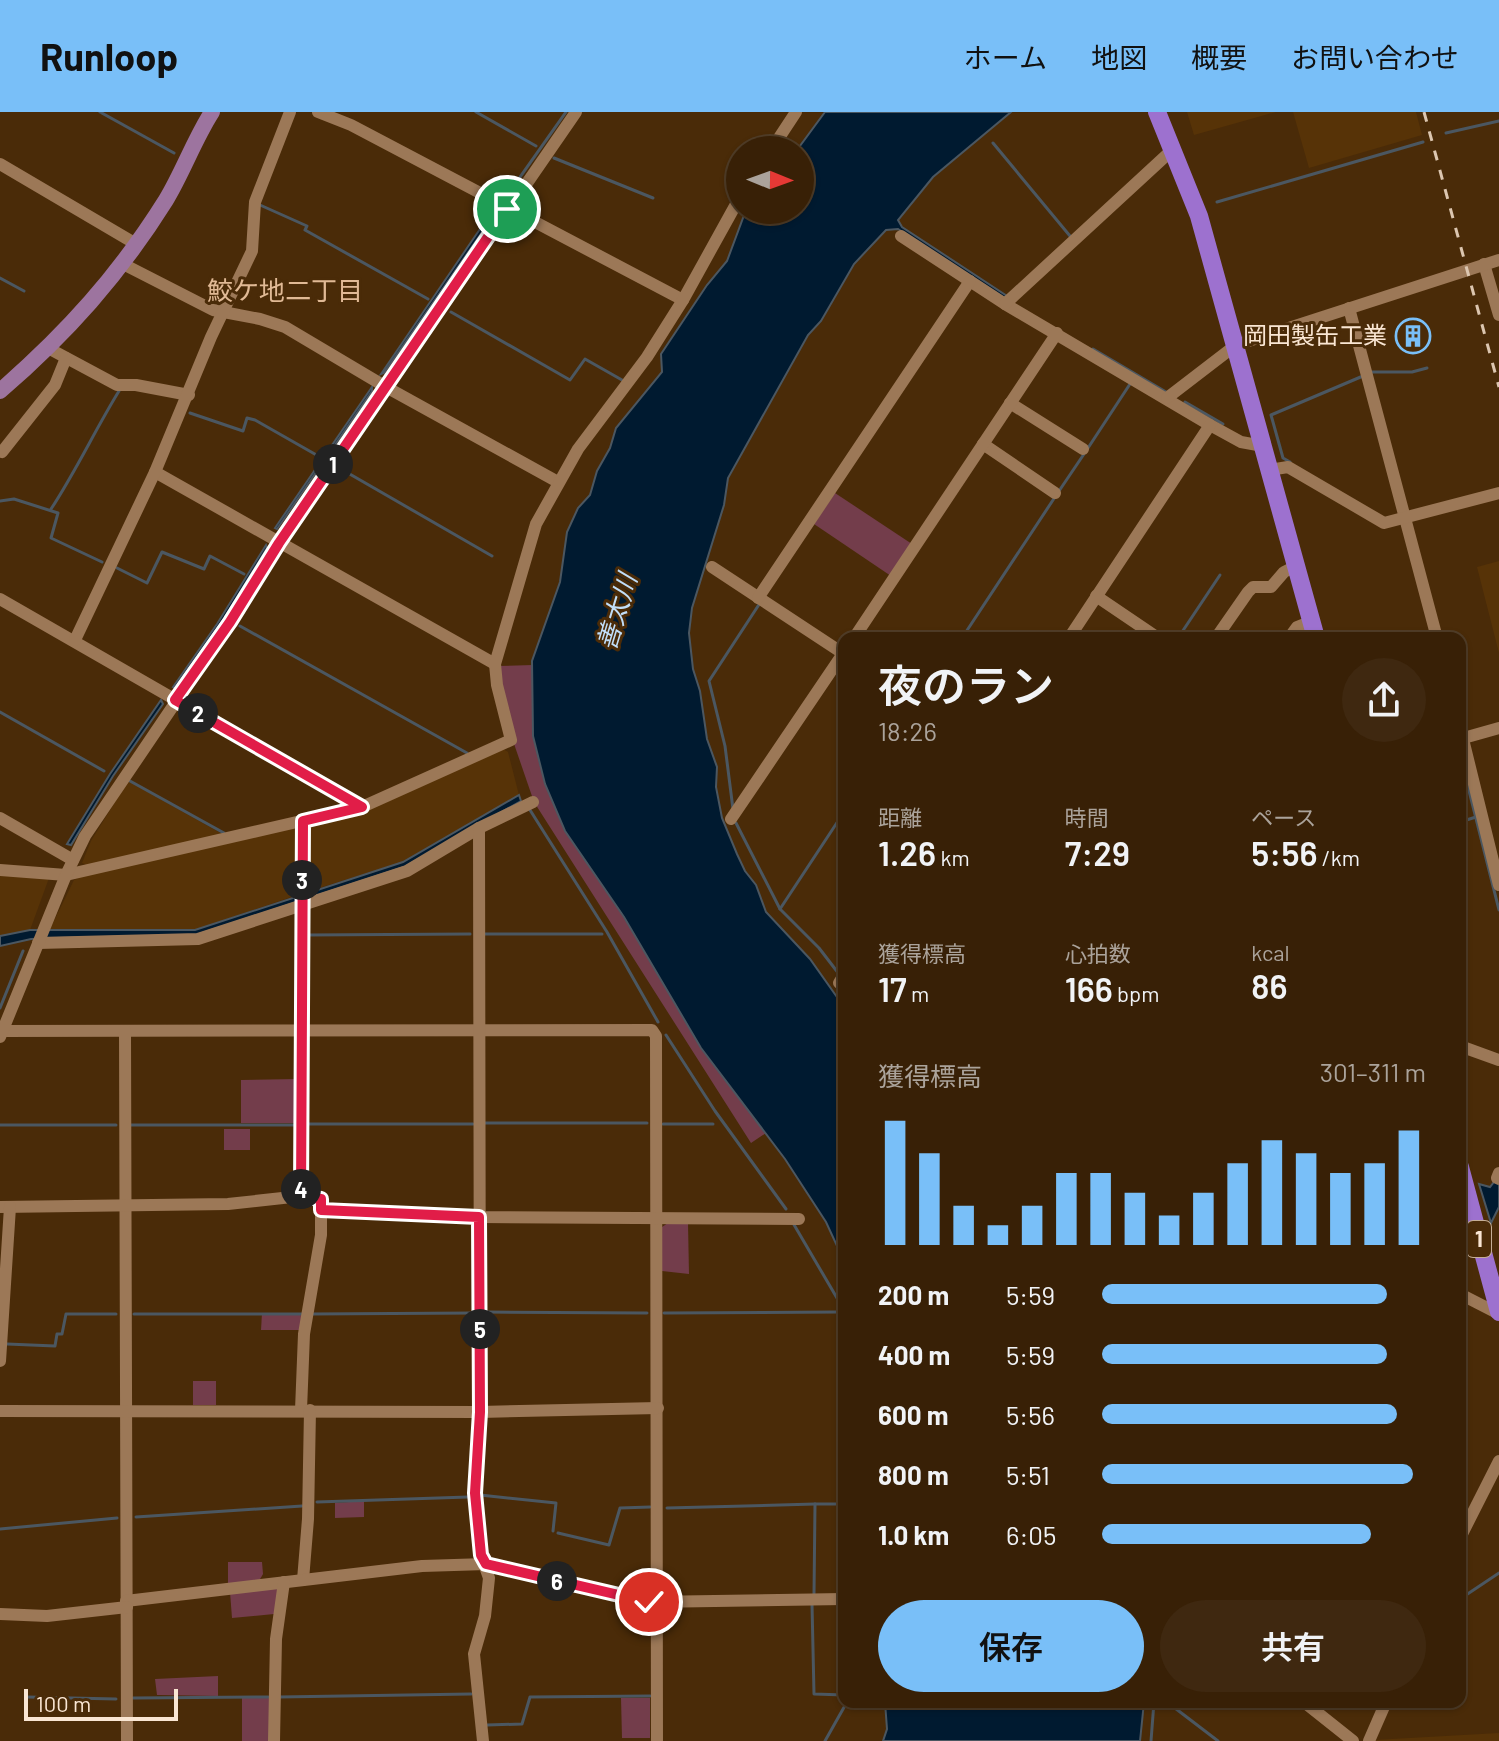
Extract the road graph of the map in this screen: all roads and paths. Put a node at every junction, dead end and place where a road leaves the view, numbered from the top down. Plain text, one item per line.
1 (212, 112) edge
2 (290, 112) edge
3 (318, 112) edge
4 (576, 112) edge
5 (796, 112) edge
6 (1157, 112) edge
7 (780, 136) edge
8 (1171, 151) junction
9 (0, 164) edge
10 (507, 209) junction
11 (726, 222) edge
12 (901, 236) dead end
13 (136, 244) junction
14 (1499, 260) edge
15 (123, 264) junction
16 (1484, 264) junction
17 (970, 281) junction
18 (683, 300) junction
19 (1005, 304) junction
20 (1349, 308) junction
21 (222, 311) junction
22 (1499, 315) edge
23 (1057, 333) junction
24 (1236, 345) junction
25 (48, 348) junction
26 (66, 358) junction
27 (386, 387) junction
28 (1, 388) edge
29 (189, 395) junction
30 (1167, 398) junction
31 (1010, 403) junction
32 (1210, 425) junction
33 (983, 444) junction
34 (1263, 446) junction
35 (1083, 449) dead end
36 (0, 451) edge
37 (1269, 470) junction
38 (155, 472) junction
39 (558, 482) junction
40 (1055, 493) dead end
41 (1499, 493) edge
42 (1406, 518) junction
43 (279, 543) junction
44 (1296, 566) junction
45 (712, 567) dead end
46 (1096, 596) junction
47 (758, 598) junction
48 (0, 599) edge
49 (1314, 630) edge
50 (858, 632) edge
51 (1073, 632) edge
52 (1149, 632) edge
53 (1220, 632) edge
54 (1293, 632) edge
55 (1435, 632) edge
56 (75, 640) junction
57 (838, 649) edge
58 (838, 662) edge
59 (495, 664) junction
60 (175, 700) junction
61 (1499, 728) edge
62 (1466, 734) edge
63 (1466, 755) edge
64 (533, 802) dead end
65 (362, 807) junction
66 (0, 818) edge
67 (731, 819) dead end
68 (303, 821) junction
69 (479, 828) junction
70 (73, 860) junction
71 (0, 870) edge
72 (66, 875) junction
73 (1499, 885) edge
74 (302, 900) junction
75 (38, 943) junction
76 (667, 1024) dead end
77 (479, 1029) junction
78 (301, 1030) junction
79 (125, 1031) junction
80 (1, 1033) edge
81 (654, 1033) junction
82 (1466, 1048) edge
83 (1498, 1058) edge
84 (1499, 1173) edge
85 (1499, 1179) edge
86 (1466, 1189) edge
87 (301, 1196) junction
88 (125, 1204) junction
89 (5, 1207) edge
90 (321, 1210) junction
91 (479, 1217) junction
92 (656, 1218) junction
93 (799, 1219) dead end
94 (1466, 1299) edge
95 (1499, 1313) edge
96 (0, 1361) edge
97 (658, 1408) junction
98 (126, 1410) junction
99 (306, 1410) junction
100 (0, 1411) edge
101 (480, 1412) junction
102 (1499, 1461) edge
103 (1466, 1526) edge
104 (486, 1564) junction
105 (303, 1580) junction
106 (284, 1582) junction
107 (838, 1599) edge
108 (658, 1603) junction
109 (126, 1604) junction
110 (0, 1614) edge
111 (1312, 1708) edge
112 (1383, 1708) edge
113 (127, 1741) edge
114 (274, 1741) edge
115 (483, 1741) edge
116 (657, 1741) edge
117 (1353, 1741) edge
118 (1369, 1741) edge

1 - 13 main road
2 - 21 street
3 - 10 street
4 - 10 street
5 - 7 street
6 - 8 highway
8 - 19 street
8 - 24 highway
9 - 13 street
10 - 18 street
10 - 27 street
11 - 18 street
12 - 17 street
13 - 15 main road
14 - 16 street
15 - 21 street
15 - 25 main road
16 - 20 street
16 - 22 street
17 - 19 street
17 - 47 street
18 - 39 street
19 - 23 street
20 - 24 street
20 - 42 street
21 - 27 street
21 - 29 street
23 - 30 street
23 - 31 street
24 - 30 street
24 - 34 highway
25 - 26 street
25 - 28 main road
26 - 29 street
26 - 36 street
27 - 39 street
27 - 43 street
29 - 38 street
30 - 32 street
31 - 33 street
31 - 35 street
32 - 34 street
32 - 46 street
33 - 40 street
33 - 50 street
34 - 37 highway
37 - 42 street
37 - 44 highway
38 - 43 street
38 - 56 street
39 - 59 street
41 - 42 street
42 - 55 street
43 - 59 street
43 - 60 street
44 - 49 highway
44 - 53 street
45 - 47 street
46 - 51 street
46 - 52 street
47 - 57 street
48 - 56 street
49 - 54 street
56 - 60 street
58 - 67 street
59 - 65 street
60 - 65 street
60 - 70 street
61 - 62 street
63 - 73 street
64 - 69 street
65 - 68 street
66 - 70 street
68 - 72 street
68 - 74 street
69 - 74 street
69 - 77 street
70 - 72 street
71 - 72 street
72 - 75 street
74 - 75 street
74 - 78 street
75 - 80 street
76 - 81 street
77 - 78 street
77 - 81 street
77 - 91 street
78 - 79 street
78 - 87 street
79 - 80 street
79 - 88 street
81 - 92 street
82 - 83 street
84 - 85 street
86 - 95 highway, 1
87 - 88 street
87 - 90 street
88 - 89 street
88 - 98 street
89 - 96 street
90 - 91 street
90 - 99 street
91 - 92 street
91 - 101 street
92 - 93 street
92 - 97 street
94 - 95 street
97 - 101 street
97 - 108 street
98 - 99 street
98 - 100 street
98 - 109 street
99 - 101 street
99 - 105 street
101 - 104 street
102 - 103 street
104 - 105 street
104 - 108 street
104 - 115 street
105 - 106 street
106 - 109 street
106 - 114 street
107 - 108 street
108 - 116 street
109 - 110 street
109 - 113 street
111 - 117 street
112 - 118 street

